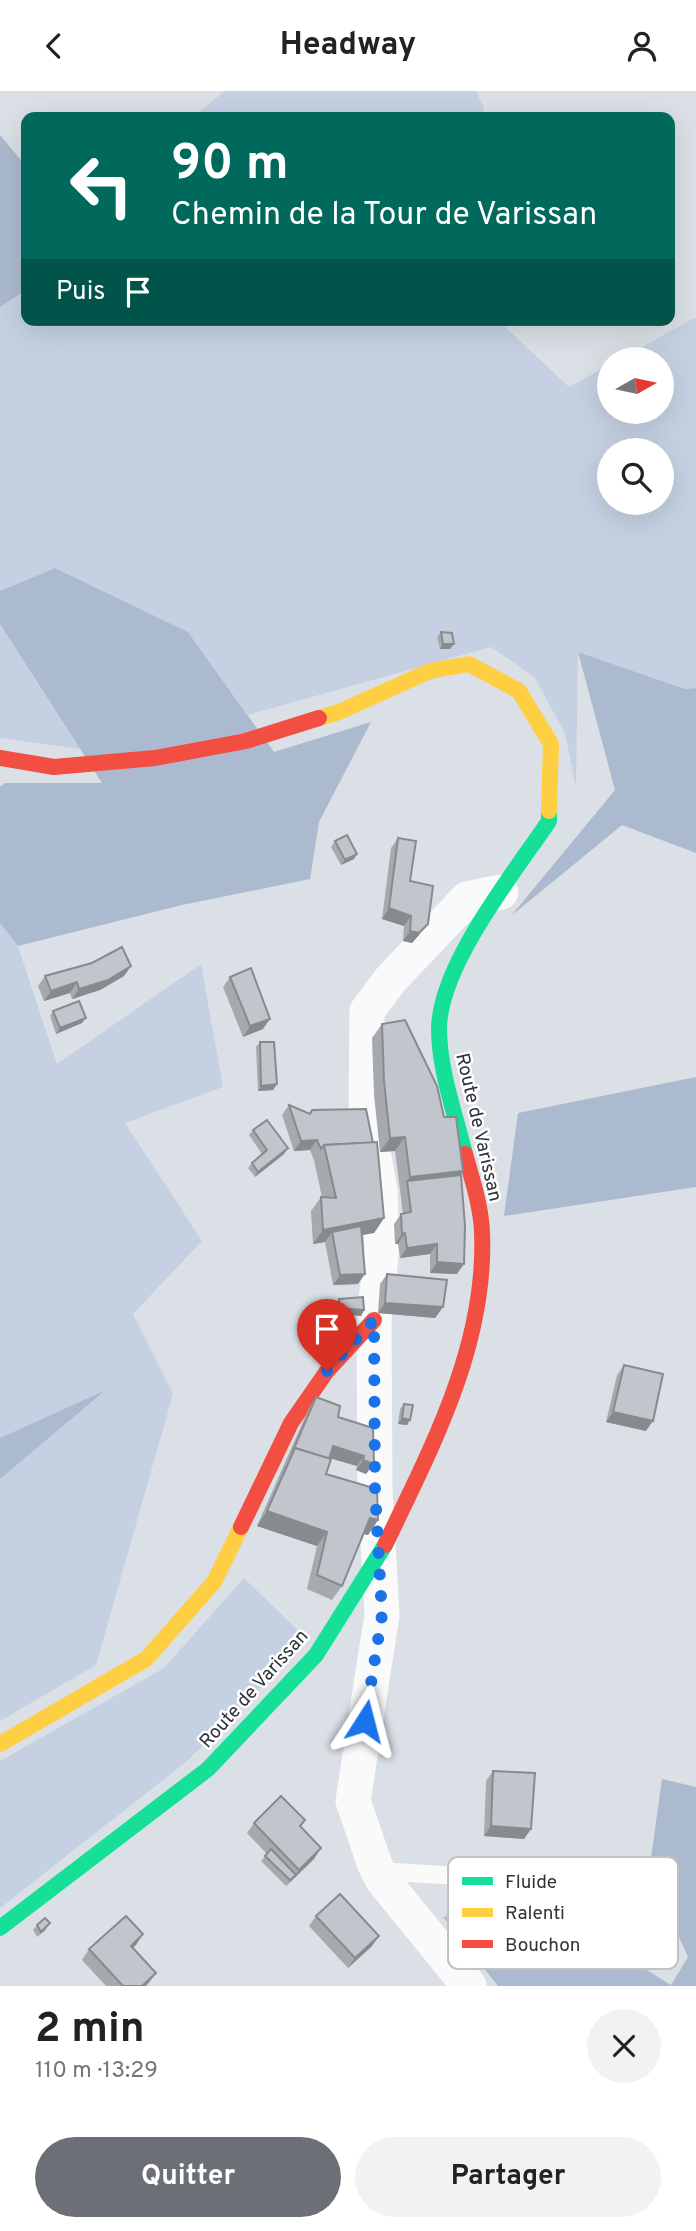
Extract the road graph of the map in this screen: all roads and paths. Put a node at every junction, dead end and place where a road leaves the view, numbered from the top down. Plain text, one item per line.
1 (0, 758) edge
2 (501, 892) junction
3 (374, 1320) junction
4 (380, 1555) junction
5 (0, 1744) edge
6 (378, 1871) junction
7 (448, 1875) edge
8 (0, 1928) edge
9 (448, 1959) edge
10 (456, 1969) edge
11 (469, 1986) edge

1 - 2 street, Route de Varissan
2 - 3 street
2 - 4 street, Route de Varissan
3 - 4 street
3 - 5 street
4 - 6 street
4 - 8 street, Route de Varissan
6 - 7 lane
6 - 9 street
10 - 11 street

